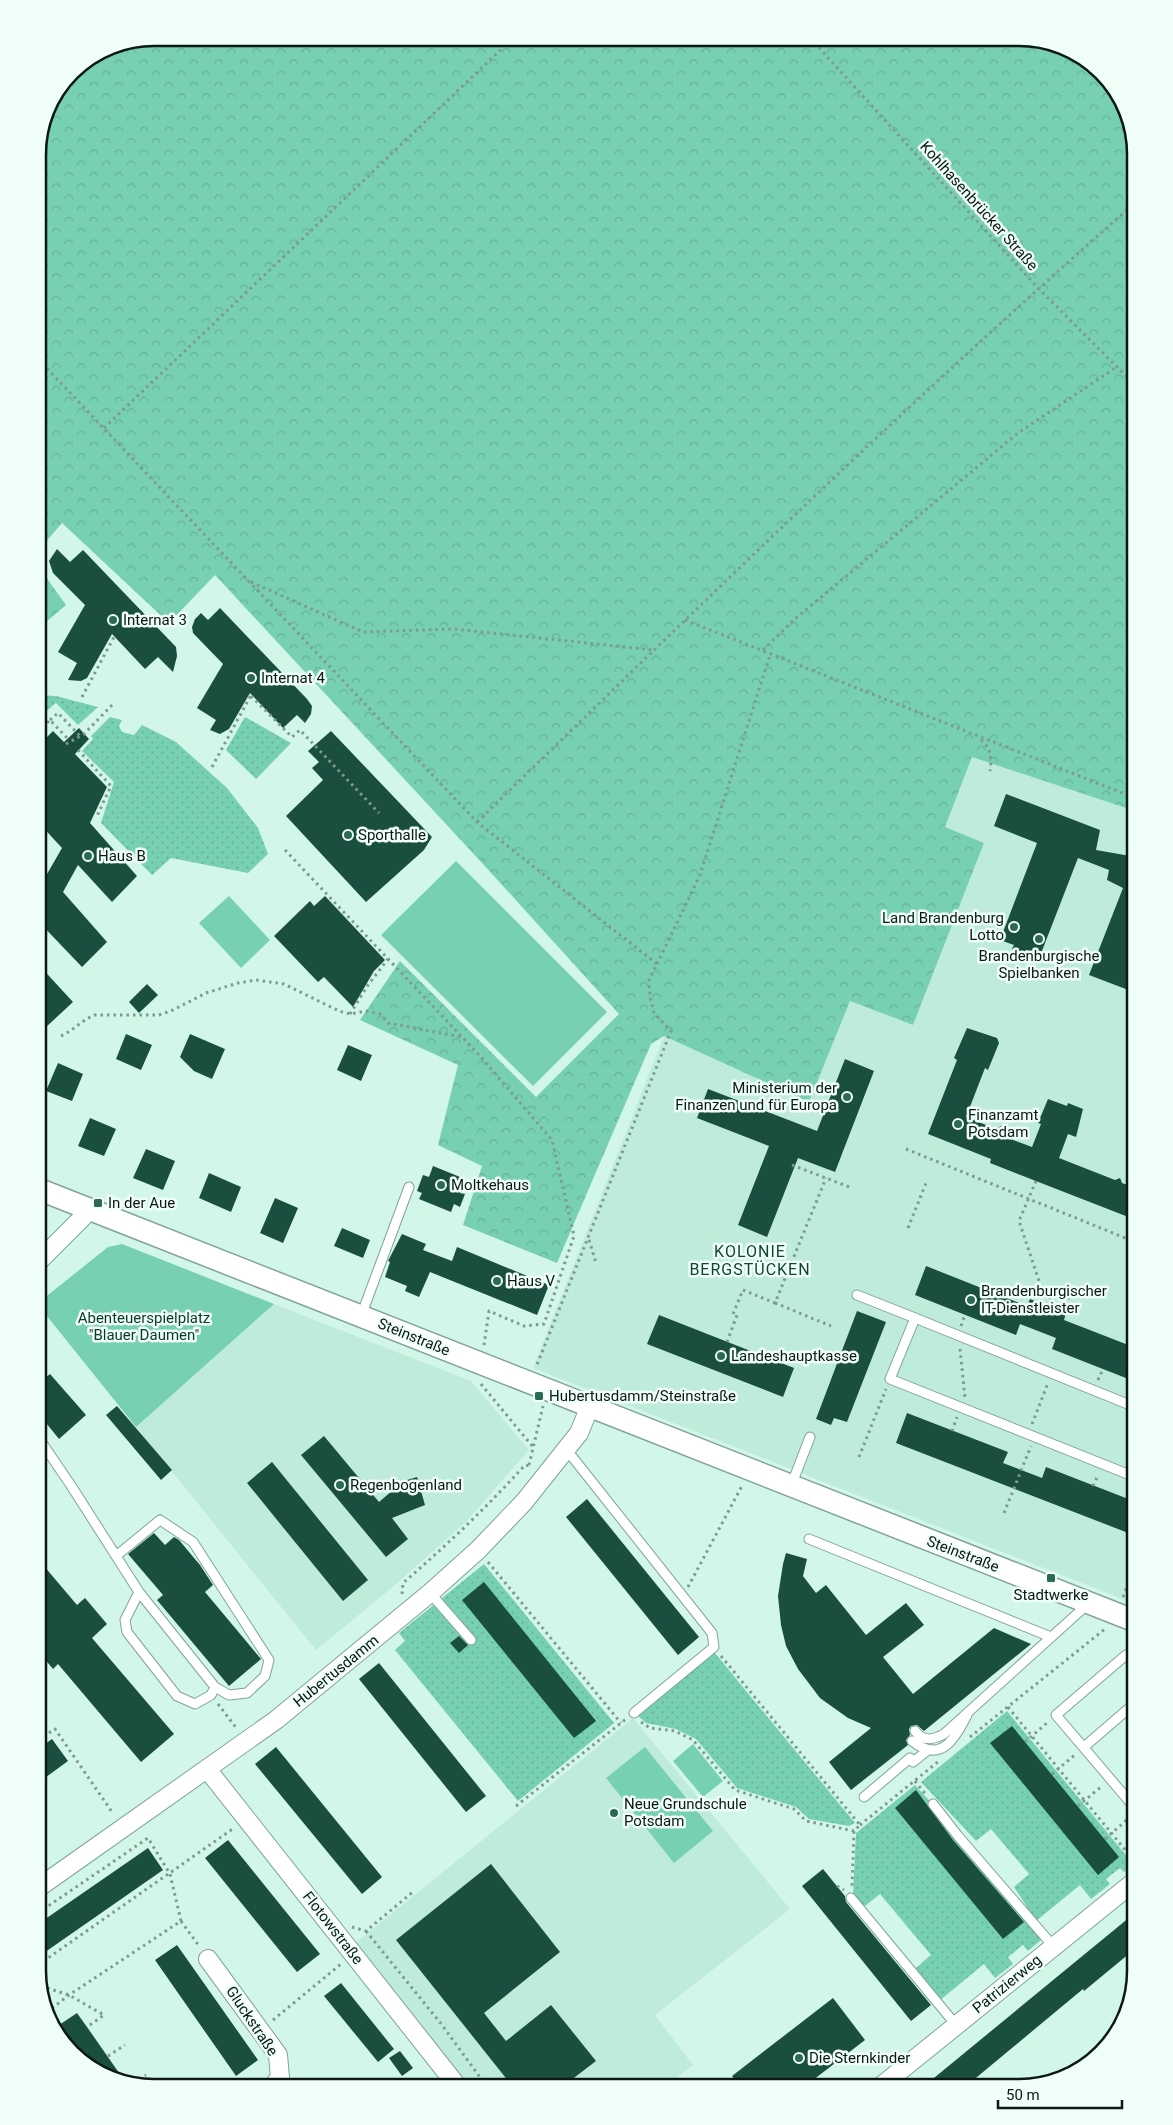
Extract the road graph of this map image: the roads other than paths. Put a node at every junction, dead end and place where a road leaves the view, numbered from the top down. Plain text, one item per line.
1 (409, 1187) dead end
2 (46, 1193) edge
3 (90, 1210) junction
4 (46, 1254) edge
5 (857, 1295) dead end
6 (361, 1316) junction
7 (915, 1318) junction
8 (1127, 1402) edge
9 (590, 1406) junction
10 (810, 1437) dead end
11 (46, 1449) edge
12 (566, 1449) junction
13 (1127, 1473) edge
14 (791, 1487) junction
15 (809, 1539) dead end
16 (116, 1556) junction
17 (139, 1592) junction
18 (430, 1593) junction
19 (1089, 1603) junction
20 (1126, 1618) edge
21 (1051, 1637) junction
22 (472, 1640) dead end
23 (1127, 1656) edge
24 (213, 1691) junction
25 (970, 1711) junction
26 (1127, 1711) edge
27 (634, 1713) road end
28 (915, 1731) dead end
29 (912, 1741) dead end
30 (1084, 1747) junction
31 (928, 1750) junction
32 (207, 1769) junction
33 (864, 1796) dead end
34 (1127, 1798) edge
35 (933, 1804) dead end
36 (46, 1882) edge
37 (1127, 1888) edge
38 (851, 1898) road end
39 (1054, 1947) junction
40 (208, 1959) road end
41 (956, 2025) junction
42 (279, 2079) edge
43 (448, 2079) edge
44 (891, 2079) edge

1 - 6 lane
2 - 3 street, Steinstraße
3 - 4 street
3 - 6 street, Steinstraße
5 - 7 lane
6 - 9 street, Steinstraße
7 - 8 lane
7 - 13 lane
9 - 12 street, Hubertusdamm
9 - 14 street, Steinstraße
10 - 14 lane
11 - 16 lane
12 - 18 street, Hubertusdamm
12 - 27 lane
14 - 19 street, Steinstraße
15 - 21 lane
16 - 17 lane
16 - 24 lane
17 - 24 lane
17 - 24 lane
18 - 22 lane
18 - 32 street, Hubertusdamm
19 - 20 street, Steinstraße
19 - 21 lane
21 - 25 lane
23 - 30 lane
25 - 28 lane
25 - 31 lane
26 - 30 lane
29 - 31 lane
30 - 34 lane
31 - 33 lane
32 - 36 street, Hubertusdamm
32 - 43 street, Flotowstraße
35 - 39 lane
37 - 39 street, Patrizierweg
38 - 41 lane
39 - 41 street, Patrizierweg
40 - 42 street, Gluckstraße
41 - 44 street, Patrizierweg

